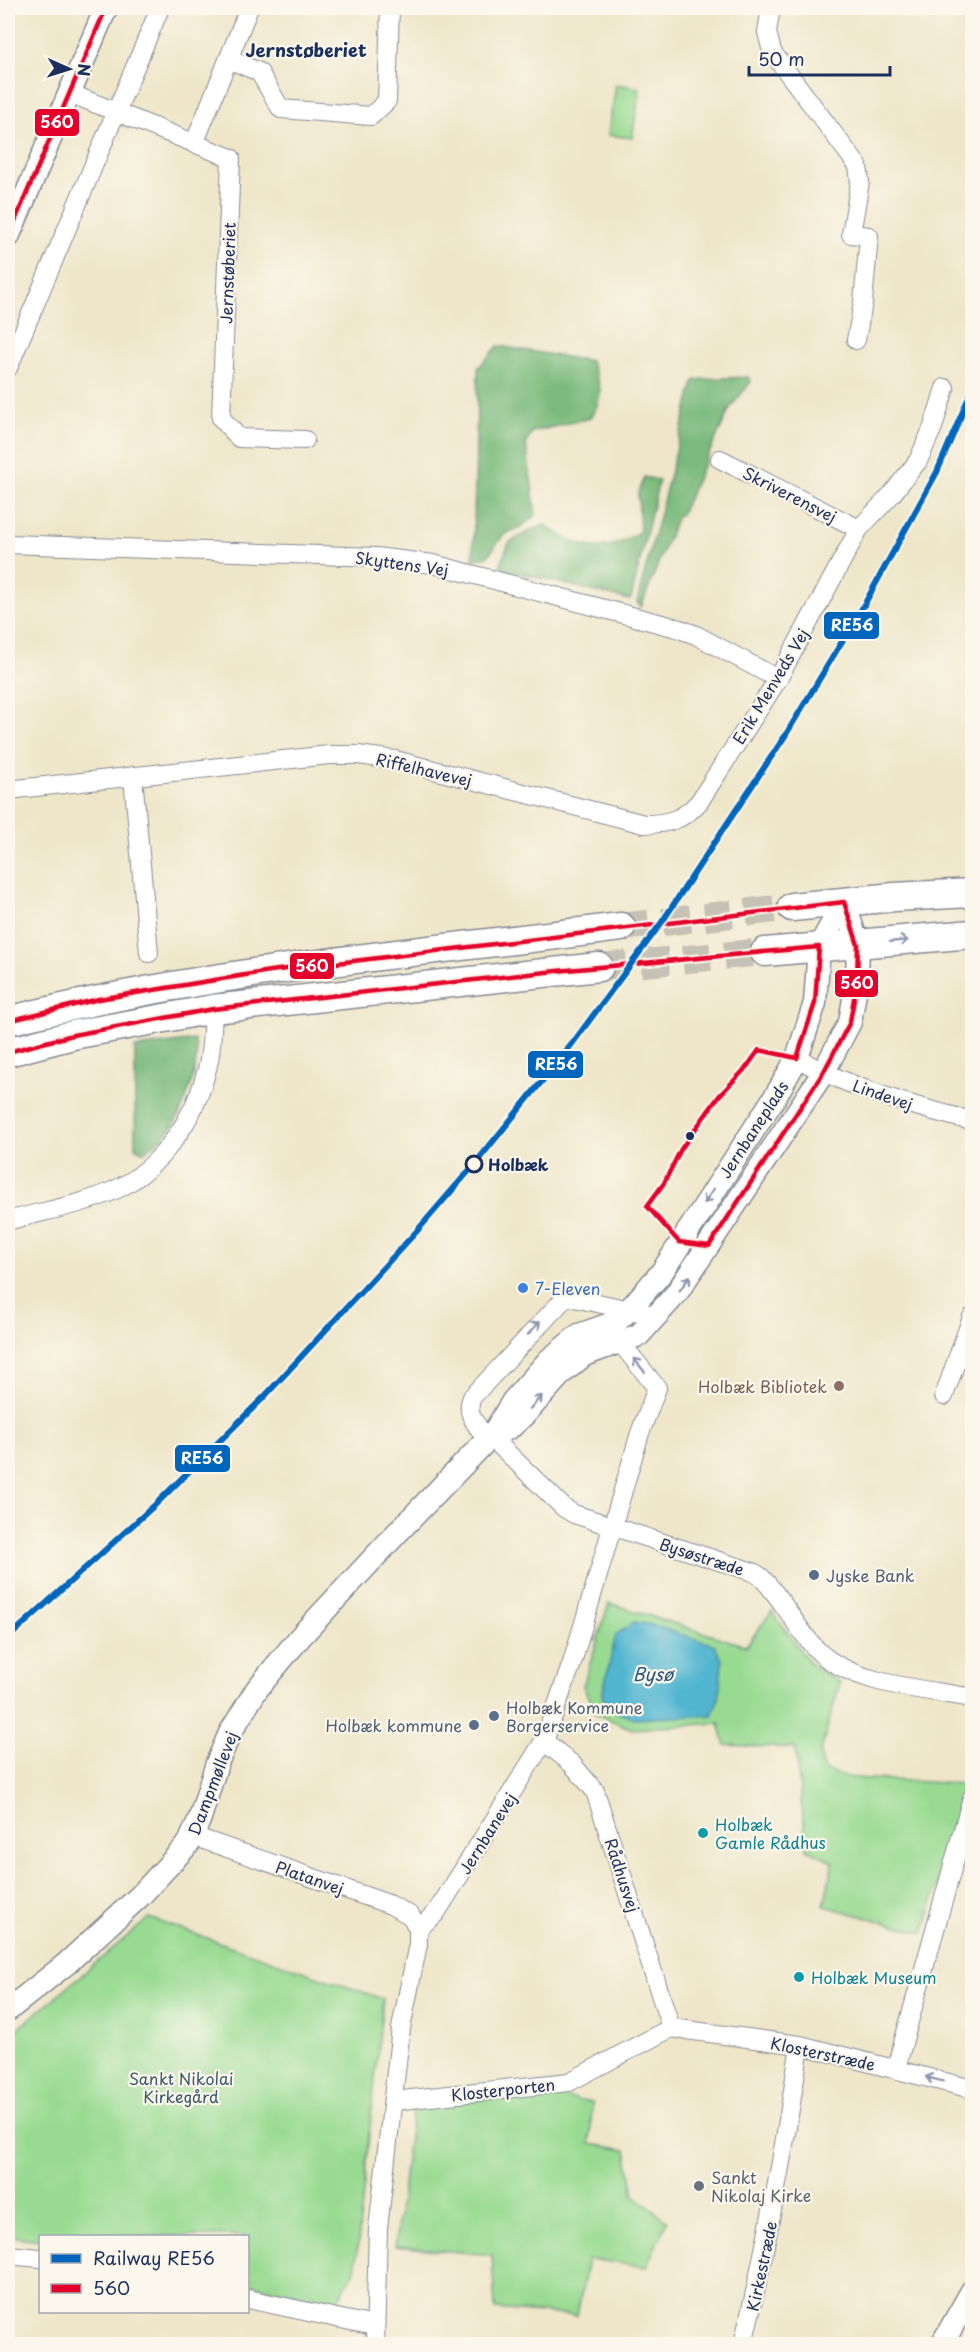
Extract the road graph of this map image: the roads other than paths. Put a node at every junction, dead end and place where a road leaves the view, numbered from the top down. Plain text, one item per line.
1 (106, 8) edge
2 (160, 8) edge
3 (249, 8) edge
4 (390, 8) edge
5 (771, 8) edge
6 (228, 59) junction
7 (69, 93) junction
8 (116, 112) junction
9 (194, 144) junction
10 (8, 237) edge
11 (856, 340) dead end
12 (9, 368) edge
13 (945, 388) dead end
14 (305, 440) dead end
15 (720, 459) dead end
16 (859, 529) junction
17 (8, 544) edge
18 (778, 679) junction
19 (133, 776) junction
20 (8, 789) edge
21 (674, 822) joint
22 (972, 893) edge
23 (844, 902) junction
24 (792, 907) tunnel mouth
25 (621, 927) tunnel mouth
26 (972, 934) edge
27 (858, 945) junction
28 (819, 947) junction
29 (765, 952) tunnel mouth
30 (149, 953) dead end
31 (599, 967) tunnel mouth
32 (213, 1009) junction
33 (8, 1021) edge
34 (8, 1052) edge
35 (797, 1058) junction
36 (823, 1073) junction
37 (972, 1121) edge
38 (8, 1221) edge
39 (628, 1311) junction
40 (657, 1316) junction
41 (972, 1317) edge
42 (620, 1342) junction
43 (944, 1396) dead end
44 (489, 1439) junction
45 (612, 1527) junction
46 (396, 1534) joint
47 (972, 1698) edge
48 (544, 1741) junction
49 (972, 1798) edge
50 (193, 1836) junction
51 (418, 1929) junction
52 (8, 2010) edge
53 (671, 2028) junction
54 (800, 2045) junction
55 (896, 2068) junction
56 (972, 2089) edge
57 (393, 2101) junction
58 (8, 2255) edge
59 (39, 2258) edge
60 (972, 2291) edge
61 (249, 2299) edge
62 (374, 2326) junction
63 (375, 2344) edge
64 (743, 2344) edge
65 (942, 2344) edge

1 - 7 street
2 - 8 street
3 - 6 street
4 - 6 street
5 - 11 street
6 - 9 street
7 - 8 street, Jernstøberiet
7 - 10 street
8 - 9 street, Jernstøberiet
8 - 12 street
9 - 14 street, Jernstøberiet
13 - 16 street, Erik Menveds Vej
15 - 16 street, Skriverensvej
16 - 18 street, Erik Menveds Vej
17 - 18 street, Skyttens Vej
18 - 21 street, Erik Menveds Vej
19 - 20 street, Riffelhavevej
19 - 21 street, Riffelhavevej
19 - 30 street
22 - 23 main road
23 - 24 main road
23 - 27 street, Jernbaneplads
23 - 28 street, Jernbaneplads
25 - 33 main road
27 -> 26 main road
27 - 28 main road
27 - 36 street, Jernbaneplads
28 - 29 main road
28 - 35 street, Jernbaneplads
31 - 32 main road
32 - 34 main road
32 - 38 street
35 - 36 street, Lindevej
35 -> 39 street, Jernbaneplads
36 - 37 street, Lindevej
40 -> 36 street, Jernbaneplads
39 - 40 street
39 - 44 street, Jernbaneplads
44 -> 39 street
40 - 42 street, Jernbaneplads
41 - 43 street
44 -> 42 street, Jernbaneplads
45 -> 42 street, Jernbanevej
44 - 45 street, Bysøstræde
44 - 46 street, Jernbaneplads
45 - 47 street, Bysøstræde
45 - 48 street, Jernbanevej
46 - 50 street, Dampmøllevej
48 - 51 street, Jernbanevej
48 - 53 street, Rådhusvej
49 - 55 street
50 - 51 street, Platanvej
50 - 52 street, Dampmøllevej
51 - 57 street
53 - 54 street, Klosterstræde
53 - 57 street, Klosterporten
54 - 55 street, Klosterstræde
54 - 64 street, Kirkestræde
56 -> 55 street, Klosterstræde
57 - 62 street
58 - 59 street
60 - 65 street
61 - 62 street
62 - 63 street

